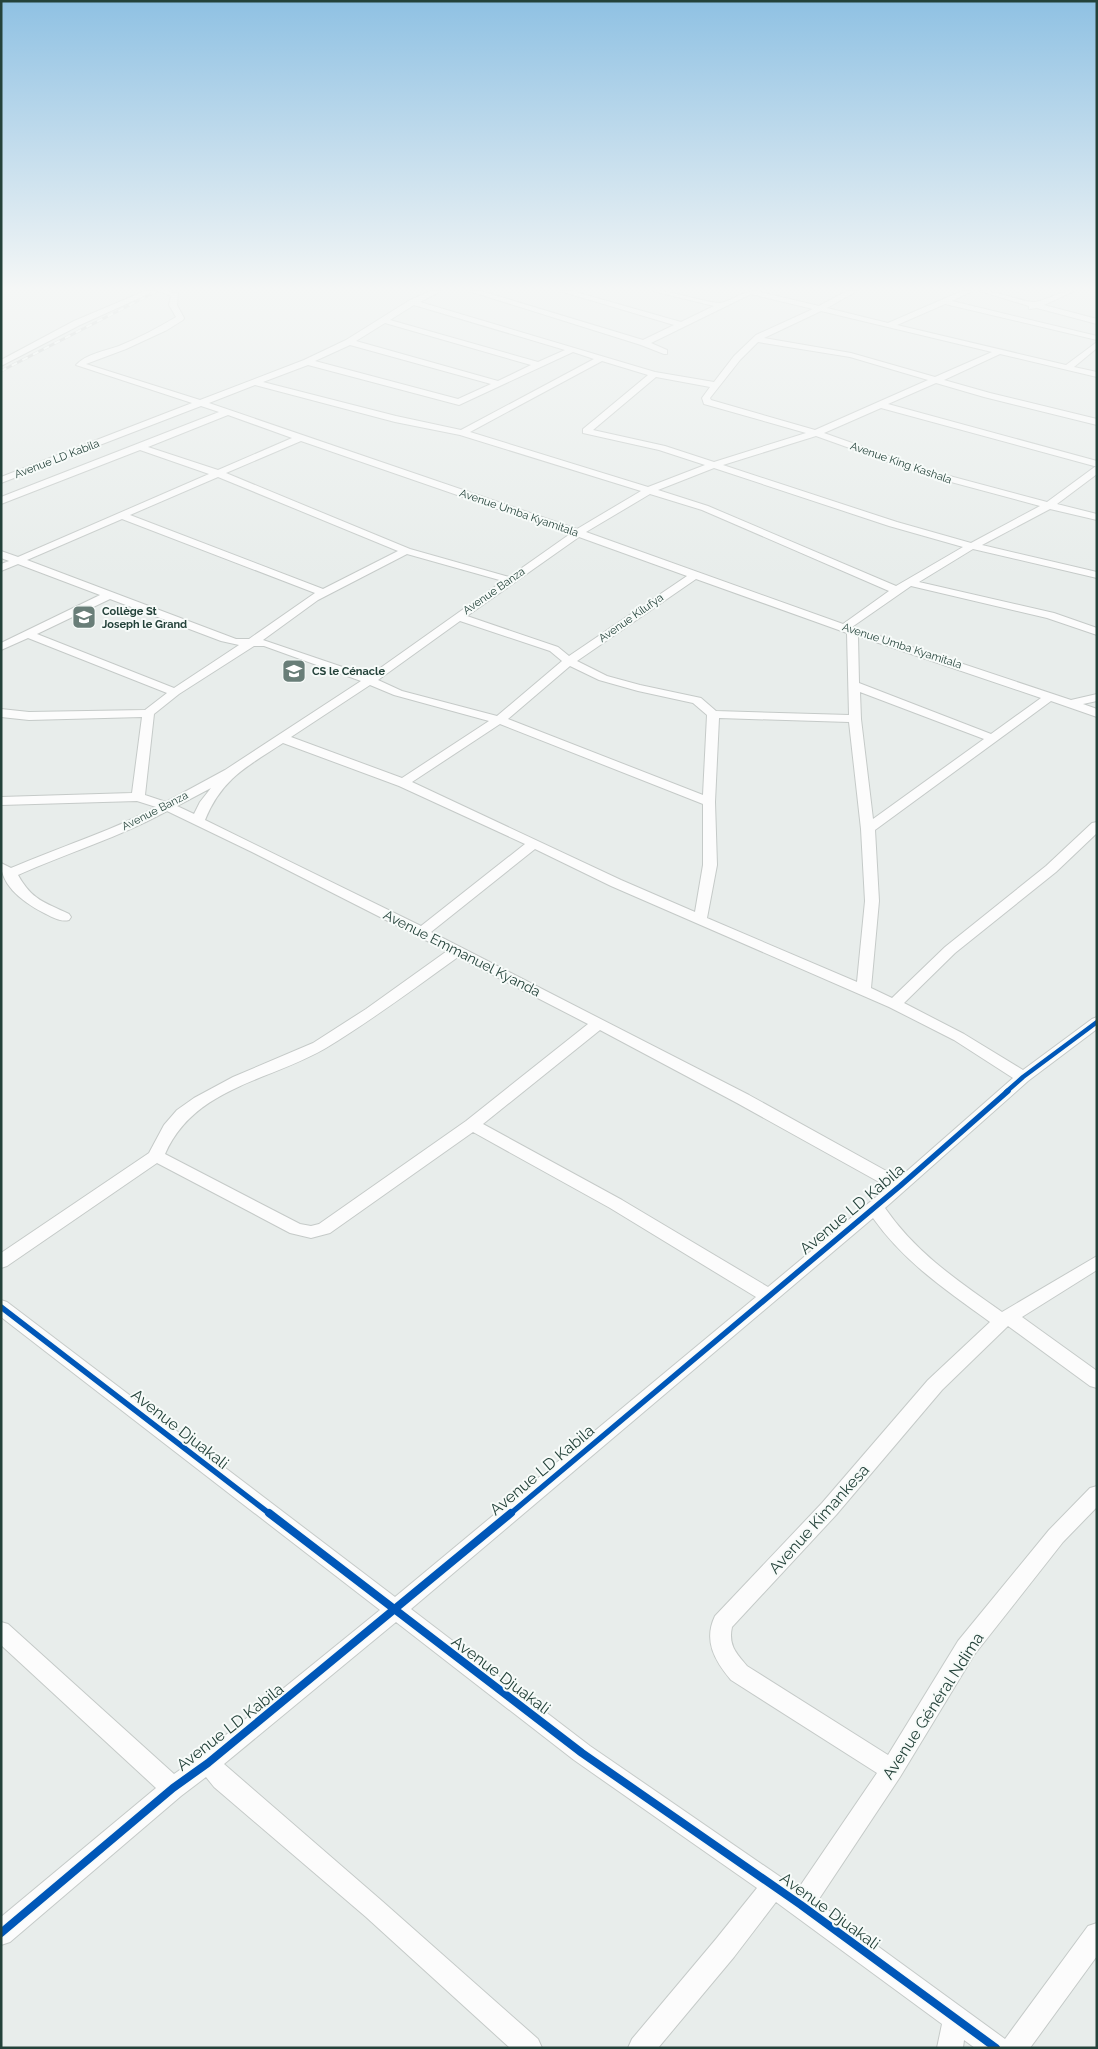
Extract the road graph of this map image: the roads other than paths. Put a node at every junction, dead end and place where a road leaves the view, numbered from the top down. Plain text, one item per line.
1 (148, 387) edge
2 (247, 387) edge
3 (270, 387) edge
4 (398, 387) edge
5 (494, 387) edge
6 (548, 387) edge
7 (641, 387) edge
8 (714, 387) edge
9 (921, 387) edge
10 (961, 387) edge
11 (202, 404) junction
12 (881, 405) junction
13 (226, 413) junction
14 (1097, 422) edge
15 (462, 432) junction
16 (816, 433) junction
17 (299, 438) junction
18 (140, 447) junction
19 (1097, 464) edge
20 (714, 465) junction
21 (1097, 469) edge
22 (218, 473) junction
23 (1, 480) edge
24 (648, 492) junction
25 (1, 501) edge
26 (1048, 506) junction
27 (123, 516) junction
28 (1097, 517) edge
29 (578, 533) junction
30 (972, 546) junction
31 (406, 551) junction
32 (1, 554) edge
33 (18, 560) junction
34 (1, 568) edge
35 (694, 575) junction
36 (1097, 575) edge
37 (509, 580) junction
38 (910, 583) junction
39 (897, 590) junction
40 (324, 592) junction
41 (108, 596) junction
42 (458, 617) junction
43 (849, 629) junction
44 (1097, 632) edge
45 (27, 634) junction
46 (252, 642) junction
47 (1, 647) edge
48 (569, 661) junction
49 (370, 680) junction
50 (853, 685) junction
51 (175, 692) junction
52 (1051, 696) junction
53 (1097, 697) edge
54 (1071, 704) junction
55 (1, 713) edge
56 (148, 713) junction
57 (1097, 713) edge
58 (713, 714) junction
59 (855, 719) junction
60 (499, 720) junction
61 (282, 738) junction
62 (992, 738) junction
63 (228, 773) junction
64 (403, 783) junction
65 (138, 797) junction
66 (1, 801) edge
67 (709, 802) junction
68 (166, 806) junction
69 (198, 821) junction
70 (1097, 826) edge
71 (868, 829) junction
72 (534, 844) junction
73 (6, 870) edge
74 (64, 917) dead end
75 (700, 920) junction
76 (421, 932) junction
77 (457, 950) junction
78 (863, 991) junction
79 (894, 1004) junction
80 (1097, 1022) edge
81 (598, 1024) junction
82 (1024, 1076) junction
83 (472, 1125) junction
84 (156, 1156) junction
85 (900, 1186) junction
86 (875, 1207) junction
87 (1, 1262) edge
88 (1097, 1262) edge
89 (768, 1296) junction
90 (1, 1307) edge
91 (1006, 1319) junction
92 (1097, 1381) edge
93 (1097, 1494) edge
94 (394, 1611) junction
95 (1, 1631) edge
96 (208, 1763) junction
97 (892, 1770) junction
98 (173, 1788) junction
99 (773, 1886) junction
100 (801, 1905) junction
101 (1, 1933) edge
102 (1097, 1935) edge
103 (956, 2019) junction
104 (529, 2048) edge
105 (641, 2048) edge
106 (950, 2048) edge
107 (996, 2048) edge
108 (1014, 2048) edge

1 - 11 street, Avenue Umba Kyamitala
2 - 11 street, Avenue LD Kabila
3 - 15 street
4 - 5 street
6 - 15 street
7 - 20 street
8 - 16 street, Avenue King Kashala
9 - 12 street, Avenue Banza
10 - 14 street
11 - 13 street, Avenue Umba Kyamitala
11 - 23 street, Avenue LD Kabila
12 - 16 street, Avenue Banza
12 - 19 street
13 - 17 street, Avenue Umba Kyamitala
13 - 18 street, Avenue LD Kabila
15 - 24 street
16 - 20 street, Avenue Banza
16 - 26 street, Avenue King Kashala
17 - 22 street
17 - 29 street, Avenue Umba Kyamitala
18 - 22 street
18 - 25 street, Avenue LD Kabila
20 - 24 street, Avenue Banza
20 - 30 street
21 - 26 street
22 - 27 street
22 - 31 street
24 - 29 street, Avenue Banza
24 - 39 street
26 - 28 street, Avenue King Kashala
26 - 30 street
27 - 33 street
27 - 40 street
29 - 35 street, Avenue Umba Kyamitala
29 - 37 street, Avenue Banza
30 - 36 street
30 - 38 street
31 - 37 street
31 - 40 street
32 - 33 street
33 - 34 street
33 - 41 street
35 - 43 street, Avenue Umba Kyamitala
35 - 48 street, Avenue Kilufya
37 - 42 street, Avenue Banza
38 - 39 street
38 - 44 street
39 - 43 street
40 - 46 street
41 - 45 street
41 - 46 street
42 - 48 street
42 - 49 street, Avenue Banza
43 - 50 street
43 - 52 street, Avenue Umba Kyamitala
45 - 47 street
45 - 51 street
46 - 49 street
46 - 51 street
48 - 58 street
48 - 60 street, Avenue Kilufya
49 - 60 street
49 - 61 street, Avenue Banza
50 - 59 street
50 - 62 street
51 - 56 street
52 - 54 street, Avenue Umba Kyamitala
52 - 62 street
53 - 54 street
54 - 57 street, Avenue Umba Kyamitala
55 - 56 street
56 - 65 street
58 - 59 street
58 - 67 street
59 - 71 street
60 - 64 street, Avenue Kilufya
60 - 67 street
61 - 63 street, Avenue Banza
61 - 64 street
62 - 71 street
63 - 68 street, Avenue Banza
63 - 69 street
64 - 72 street
65 - 66 street, Avenue Emmanuel Kyanda
65 - 68 street, Avenue Emmanuel Kyanda
67 - 75 street
68 - 69 street, Avenue Emmanuel Kyanda
68 - 73 street, Avenue Banza
69 - 76 street, Avenue Emmanuel Kyanda
70 - 79 street
71 - 78 street
72 - 75 street
72 - 76 street
73 - 74 street
75 - 78 street
76 - 77 street, Avenue Emmanuel Kyanda
77 - 81 street, Avenue Emmanuel Kyanda
77 - 84 street
78 - 79 street
79 - 82 street
80 - 82 street, Avenue LD Kabila
81 - 83 street
81 - 85 street, Avenue Emmanuel Kyanda
82 - 85 street, Avenue LD Kabila
83 - 84 street
83 - 89 street
84 - 87 street
85 - 86 street, Avenue LD Kabila
86 - 89 street, Avenue LD Kabila
86 - 91 street
88 - 91 street, Avenue Kimankesa
89 - 94 street, Avenue LD Kabila
90 - 94 street, Avenue Djuakali
91 - 92 street
91 - 97 street, Avenue Kimankesa
93 - 97 street, Avenue Général Ndima
94 - 96 street, Avenue LD Kabila
94 - 99 street, Avenue Djuakali
95 - 98 street
96 - 98 street, Avenue LD Kabila
96 - 104 street
97 - 100 street, Avenue Général Ndima
98 - 101 street, Avenue LD Kabila
99 - 100 street, Avenue Djuakali
99 - 105 street
100 - 103 street, Avenue Djuakali
102 - 108 street
103 - 106 street
103 - 107 street, Avenue Djuakali

